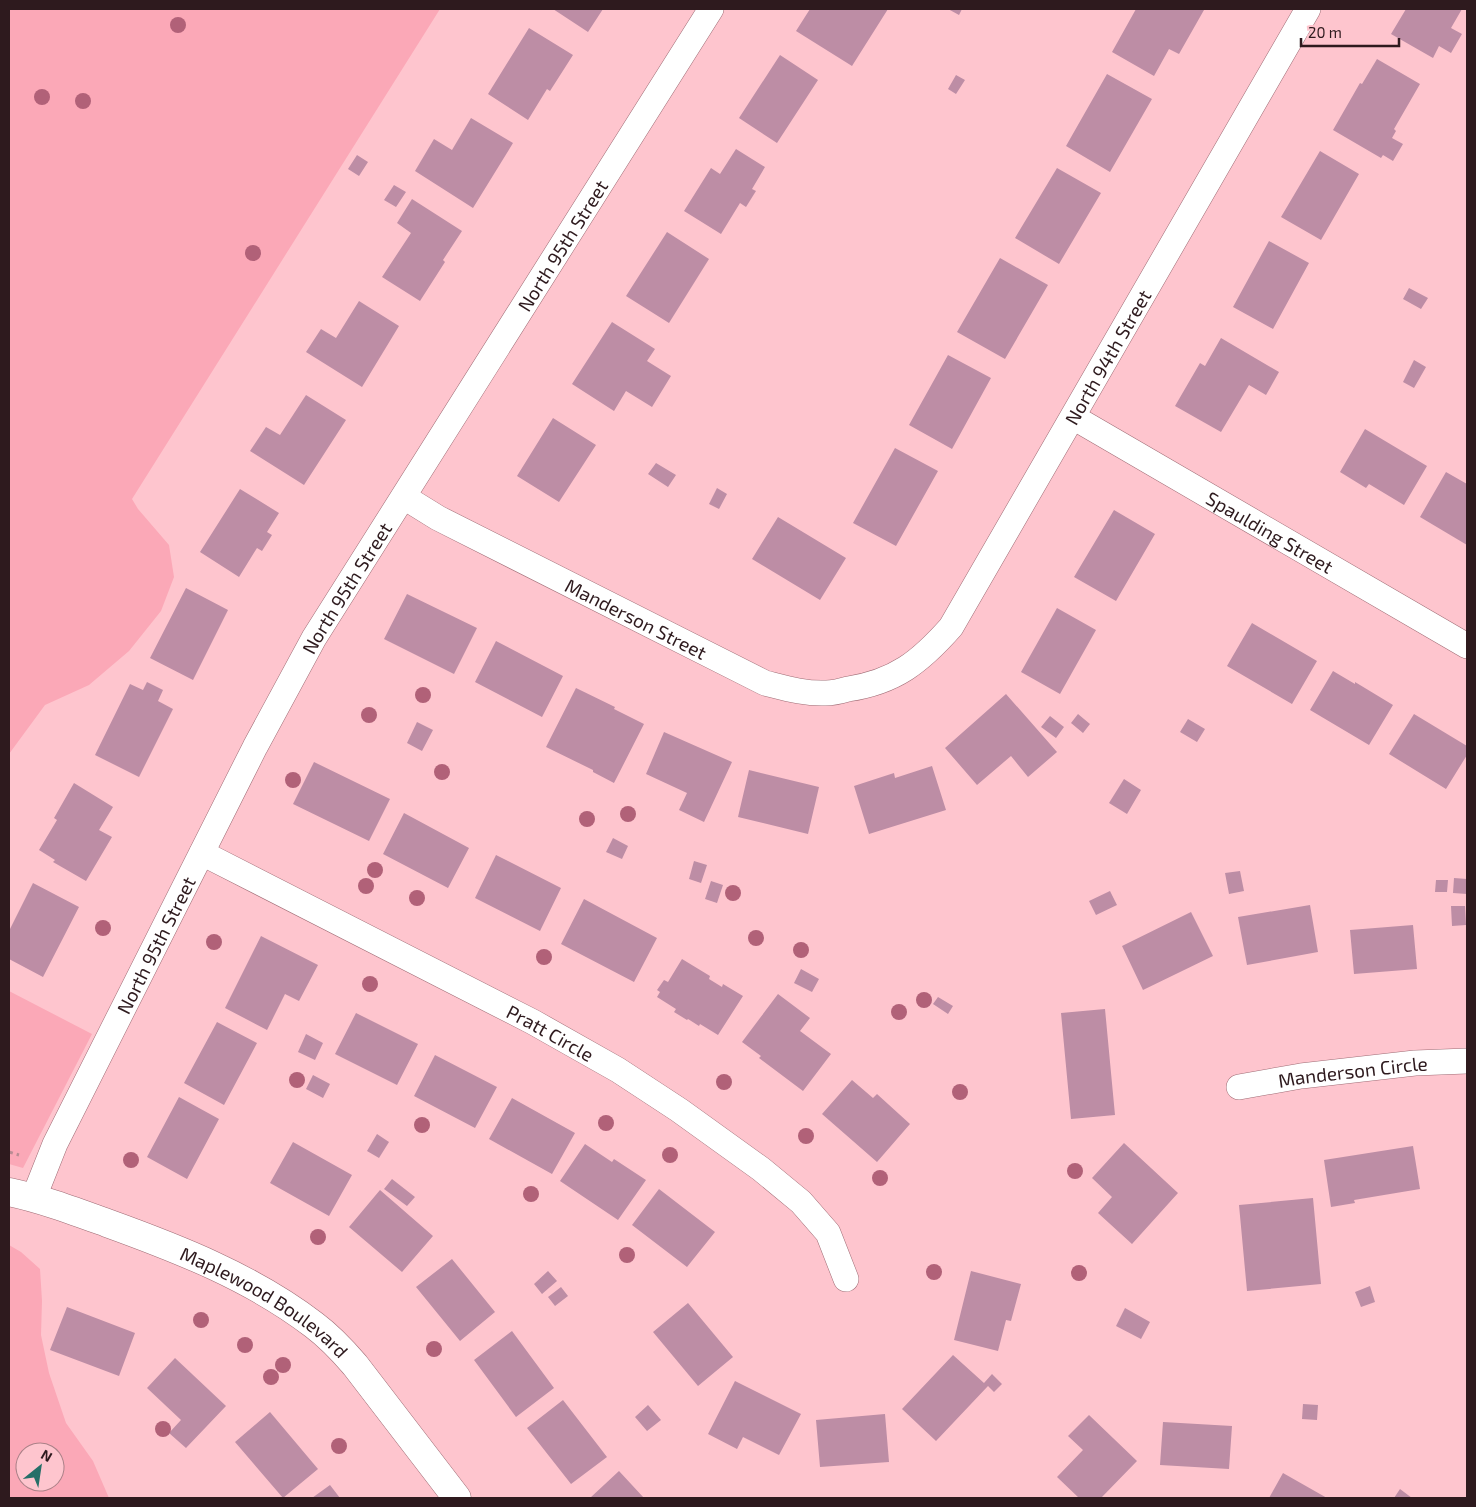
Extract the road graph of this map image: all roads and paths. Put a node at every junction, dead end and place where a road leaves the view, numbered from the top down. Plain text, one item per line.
1 (711, 9) edge
2 (1308, 9) edge
3 (1073, 418) junction
4 (404, 497) junction
5 (1467, 646) edge
6 (883, 681) joint
7 (202, 854) junction
8 (1467, 1061) edge
9 (1239, 1087) dead end
10 (9, 1152) edge
11 (19, 1155) dead end
12 (21, 1194) edge
13 (846, 1279) dead end
14 (457, 1498) edge

1 - 4 street, North 95th Street
2 - 3 street, North 94th Street
3 - 5 street, Spaulding Street
3 - 6 street, North 94th Street
4 - 6 street, Manderson Street
4 - 7 street, North 95th Street
7 - 12 street, North 95th Street
7 - 13 street, Pratt Circle
8 - 9 street, Manderson Circle
10 - 11 path
12 - 14 street, Maplewood Boulevard

